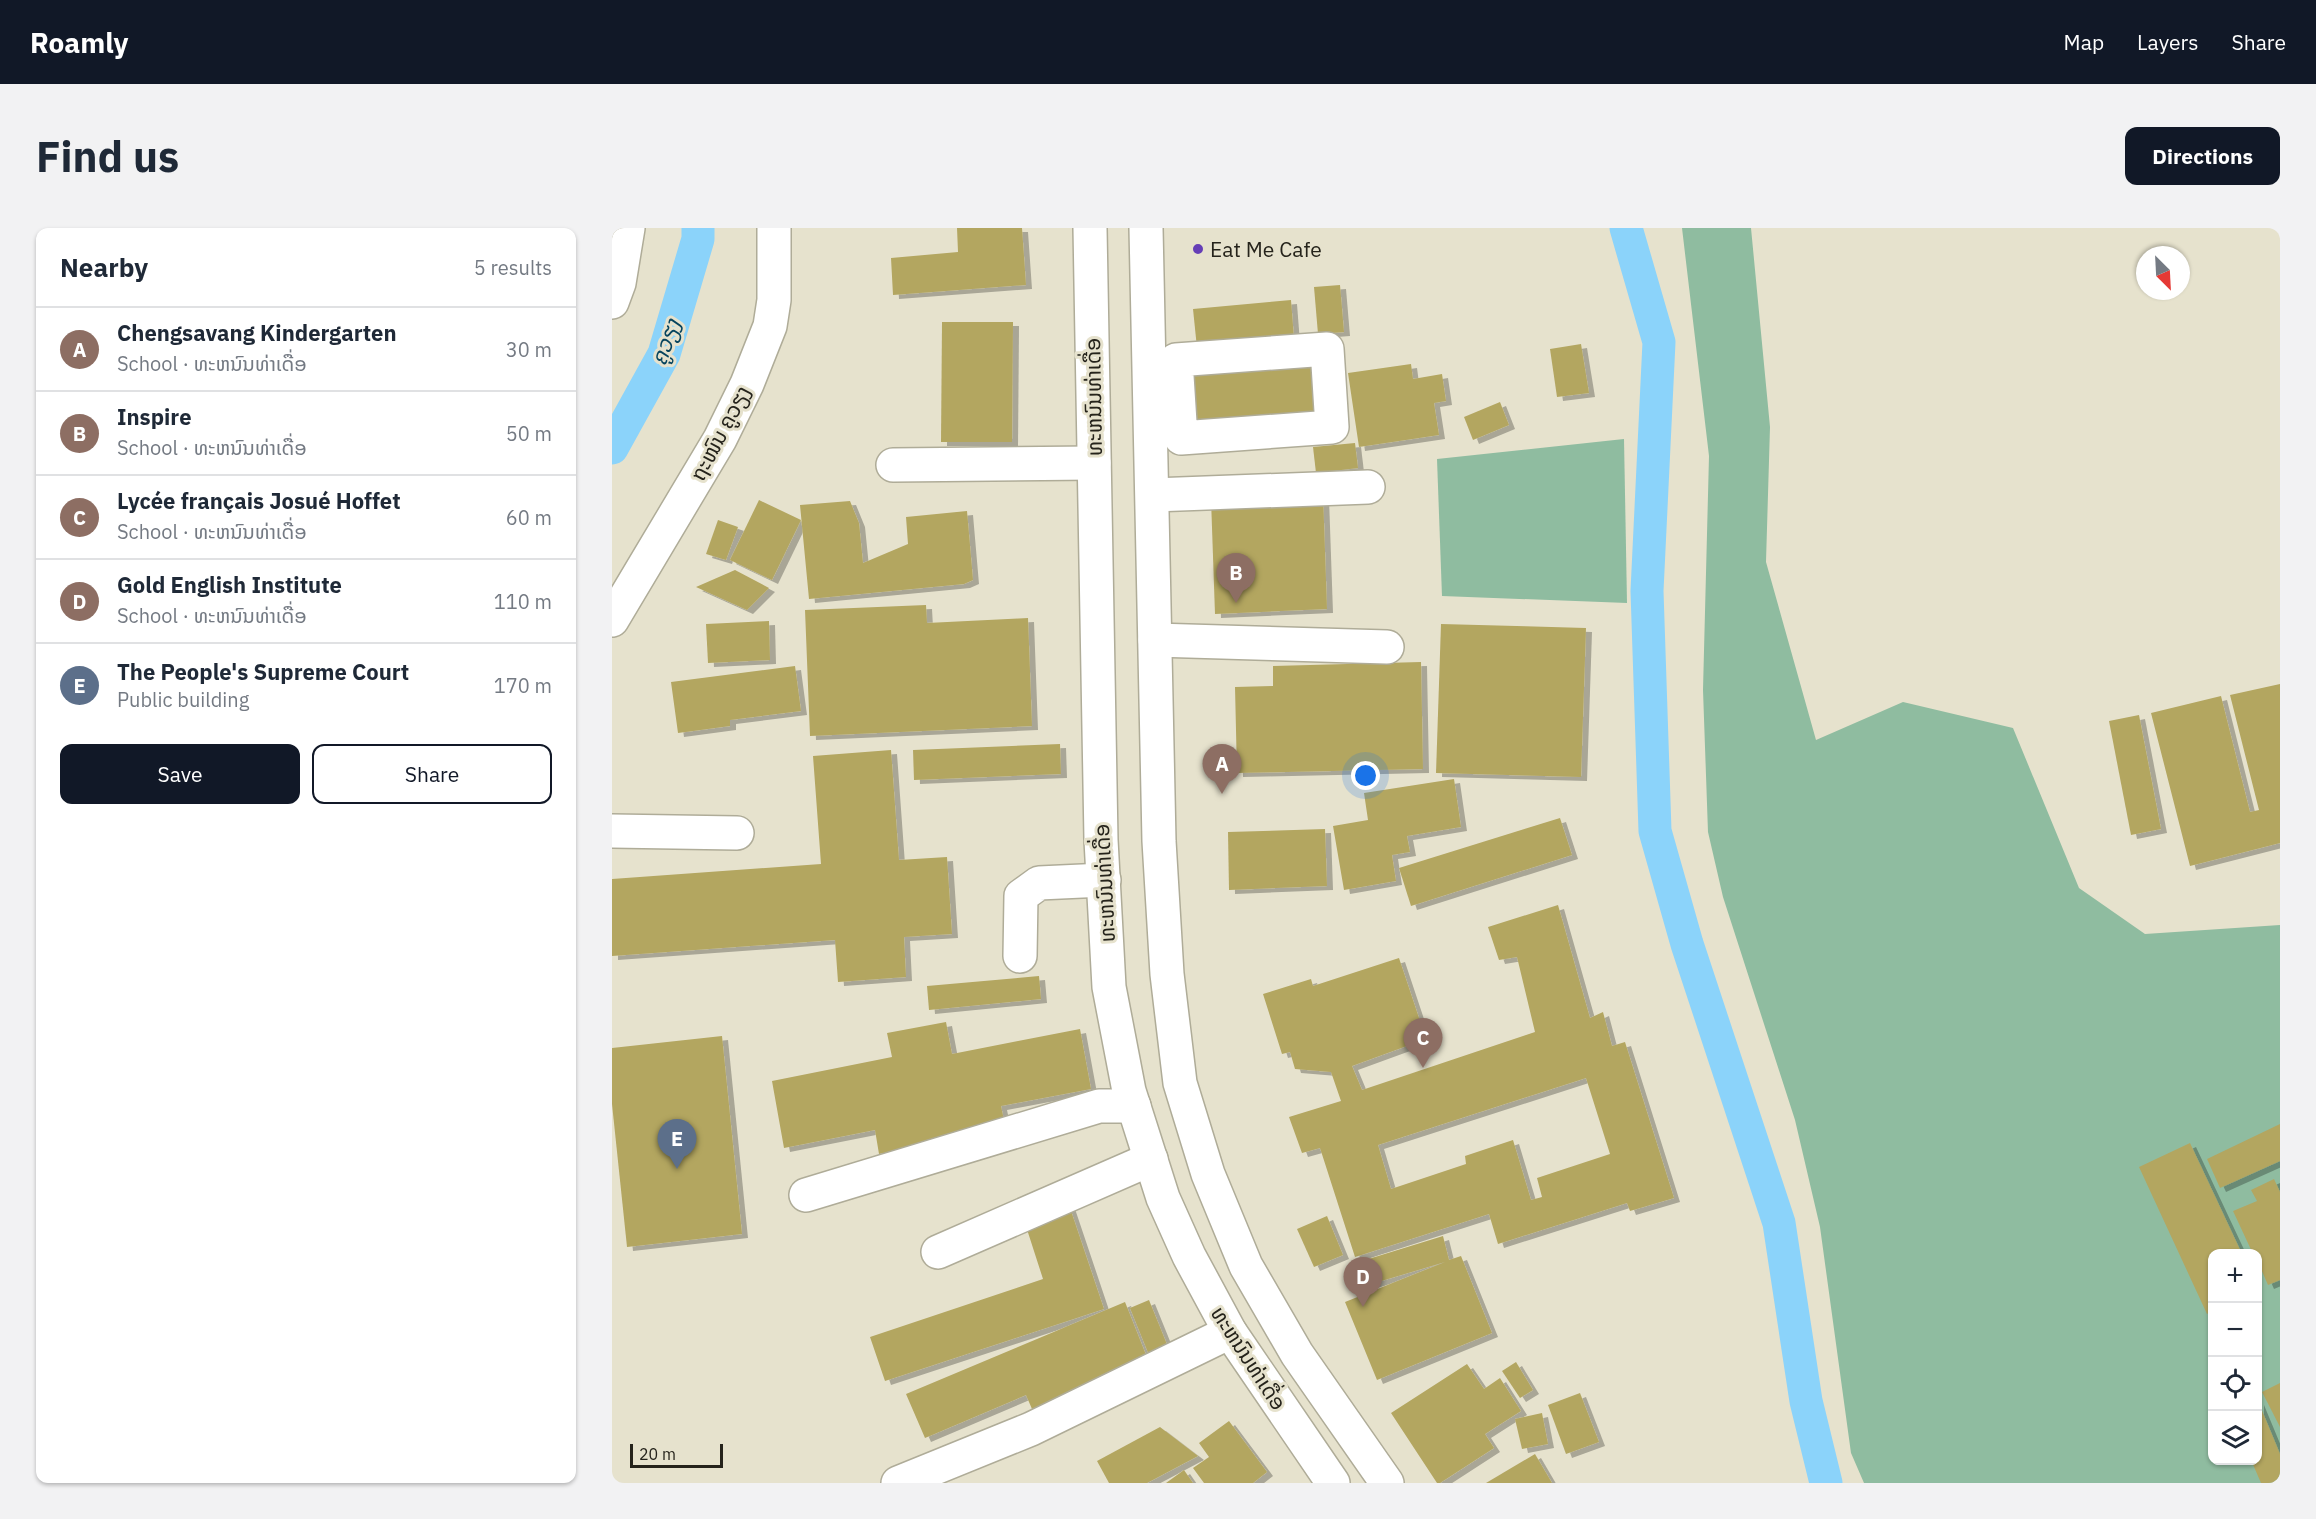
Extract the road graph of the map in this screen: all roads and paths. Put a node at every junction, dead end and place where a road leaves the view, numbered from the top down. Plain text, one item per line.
1 (628, 228) edge
2 (774, 228) edge
3 (1090, 228) edge
4 (1146, 228) edge
5 (612, 302) edge
6 (1150, 337) junction
7 (1176, 360) junction
8 (1181, 438) junction
9 (1152, 458) junction
10 (1094, 463) junction
11 (893, 465) dead end
12 (1368, 487) dead end
13 (1153, 495) junction
14 (612, 620) edge
15 (1155, 640) junction
16 (1387, 647) dead end
17 (612, 831) edge
18 (737, 833) dead end
19 (1104, 880) junction
20 (1020, 956) dead end
21 (1134, 1106) junction
22 (1151, 1159) junction
23 (806, 1195) dead end
24 (938, 1252) dead end
25 (1230, 1332) junction
26 (898, 1483) edge
27 (1333, 1483) edge
28 (1387, 1483) edge

1 - 5 main road
2 - 14 main road, ຖະໜົນ ຄູວຽງ
3 - 10 main road, ທະຫນົນທ່າເດື່ອ
4 - 6 main road, ທະຫນົນທ່າເດື່ອ
6 - 7 main road
6 - 9 main road, ທະຫນົນທ່າເດື່ອ
7 - 8 main road
7 - 8 main road
8 - 9 main road
9 - 13 main road, ທະຫນົນທ່າເດື່ອ
10 - 11 main road
10 - 19 main road, ທະຫນົນທ່າເດື່ອ
12 - 13 main road
13 - 15 main road, ທະຫນົນທ່າເດື່ອ
15 - 16 main road
15 - 28 main road, ທະຫນົນທ່າເດື່ອ
17 - 18 main road
19 - 20 main road
19 - 21 main road, ທະຫນົນທ່າເດື່ອ
21 - 22 main road, ທະຫນົນທ່າເດື່ອ
21 - 23 main road
22 - 24 main road
22 - 25 main road, ທະຫນົນທ່າເດື່ອ
25 - 26 main road
25 - 27 main road, ທະຫນົນທ່າເດື່ອ

